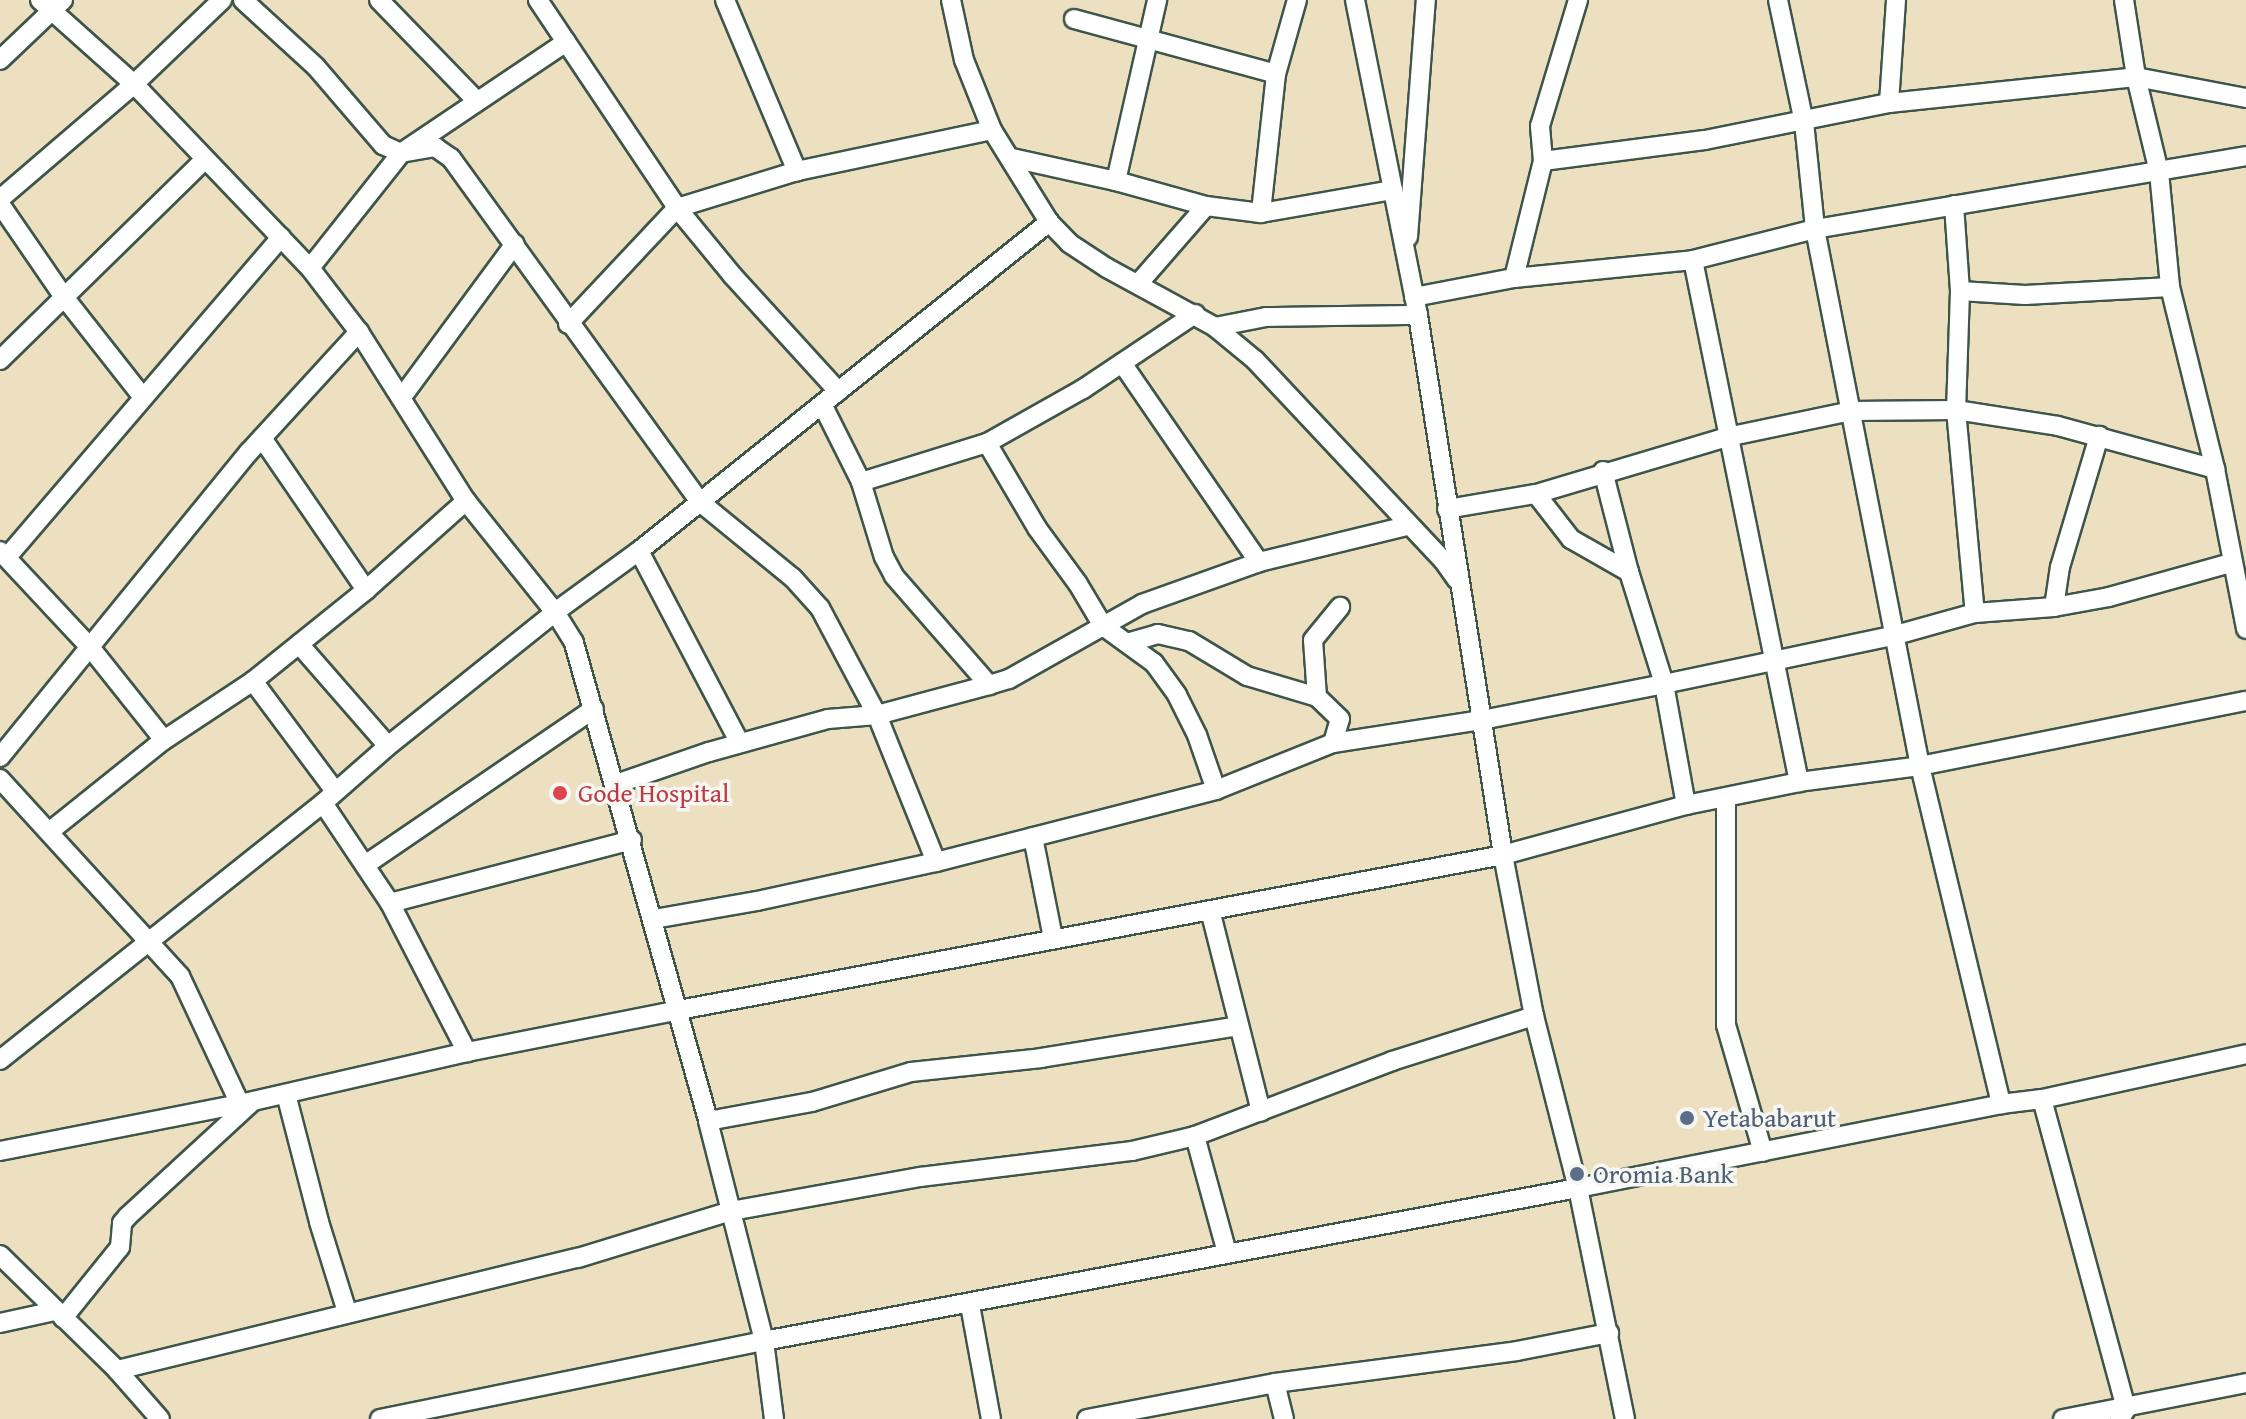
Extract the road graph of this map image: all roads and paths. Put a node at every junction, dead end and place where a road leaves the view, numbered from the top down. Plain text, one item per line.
1 (222, 0) edge
2 (243, 0) edge
3 (379, 0) edge
4 (538, 0) edge
5 (725, 0) edge
6 (951, 0) edge
7 (1157, 0) edge
8 (1297, 0) edge
9 (1355, 0) edge
10 (1426, 0) edge
11 (1578, 0) edge
12 (1778, 0) edge
13 (1896, 0) edge
14 (2124, 0) edge
15 (51, 3) edge
16 (1074, 19) dead end
17 (1149, 40) junction
18 (566, 42) junction
19 (0, 60) edge
20 (1276, 74) junction
21 (2136, 77) junction
22 (134, 84) junction
23 (2246, 98) edge
24 (477, 101) junction
25 (1889, 103) junction
26 (1804, 122) junction
27 (992, 130) junction
28 (401, 153) junction
29 (2246, 156) edge
30 (1012, 158) junction
31 (205, 159) junction
32 (1543, 161) junction
33 (797, 171) junction
34 (2159, 172) junction
35 (1116, 181) junction
36 (1393, 190) junction
37 (0, 201) edge
38 (1954, 205) junction
39 (1206, 206) junction
40 (677, 208) junction
41 (1261, 213) junction
42 (1049, 222) junction
43 (1815, 229) junction
44 (281, 237) junction
45 (515, 244) junction
46 (1693, 260) junction
47 (1406, 265) junction
48 (310, 268) junction
49 (1514, 278) junction
50 (1138, 284) junction
51 (2170, 287) junction
52 (1960, 291) junction
53 (64, 297) junction
54 (1416, 306) junction
55 (1195, 314) junction
56 (568, 324) junction
57 (1215, 327) junction
58 (359, 332) junction
59 (0, 360) edge
60 (1122, 363) junction
61 (838, 391) junction
62 (142, 396) junction
63 (402, 397) junction
64 (822, 404) junction
65 (1956, 410) junction
66 (1851, 411) junction
67 (2099, 436) junction
68 (1727, 437) junction
69 (262, 438) junction
70 (987, 443) junction
71 (2215, 469) junction
72 (1603, 471) junction
73 (861, 482) junction
74 (1536, 494) junction
75 (466, 501) junction
76 (700, 502) junction
77 (1447, 509) junction
78 (1407, 526) junction
79 (639, 551) junction
80 (4, 554) edge
81 (1259, 562) junction
82 (2231, 563) junction
83 (1629, 572) junction
84 (1461, 586) junction
85 (366, 590) junction
86 (1340, 607) dead end
87 (2054, 607) junction
88 (555, 612) junction
89 (1975, 613) junction
90 (1103, 626) junction
91 (2246, 629) edge
92 (1896, 635) junction
93 (1127, 643) junction
94 (299, 644) junction
95 (89, 646) junction
96 (1772, 658) junction
97 (253, 681) junction
98 (1664, 684) junction
99 (989, 685) junction
100 (1317, 697) junction
101 (2246, 701) edge
102 (594, 709) junction
103 (877, 715) junction
104 (1482, 720) junction
105 (164, 740) junction
106 (740, 743) junction
107 (1333, 743) junction
108 (388, 746) junction
109 (0, 757) edge
110 (1920, 766) junction
111 (0, 779) edge
112 (1799, 782) junction
113 (616, 784) junction
114 (1216, 790) junction
115 (329, 797) junction
116 (1726, 798) junction
117 (1686, 805) junction
118 (49, 832) junction
119 (1033, 837) junction
120 (632, 840) junction
121 (1503, 855) junction
122 (936, 862) junction
123 (365, 865) junction
124 (390, 903) junction
125 (1210, 910) junction
126 (654, 919) junction
127 (1053, 938) junction
128 (149, 943) junction
129 (679, 1010) junction
130 (1534, 1016) junction
131 (1238, 1026) junction
132 (467, 1052) junction
133 (2246, 1054) edge
134 (0, 1060) edge
135 (286, 1094) junction
136 (2042, 1099) junction
137 (246, 1103) junction
138 (2001, 1104) junction
139 (1261, 1112) junction
140 (708, 1121) junction
141 (1195, 1136) junction
142 (0, 1151) edge
143 (1763, 1152) junction
144 (1578, 1188) junction
145 (731, 1211) junction
146 (1227, 1253) junction
147 (0, 1255) edge
148 (970, 1305) junction
149 (347, 1312) junction
150 (59, 1314) junction
151 (0, 1323) edge
152 (1609, 1333) junction
153 (764, 1341) junction
154 (117, 1370) junction
155 (1275, 1383) junction
156 (2246, 1383) edge
157 (2123, 1414) edge
158 (160, 1419) edge
159 (380, 1419) edge
160 (774, 1419) edge
161 (991, 1419) edge
162 (1087, 1419) edge
163 (1284, 1419) edge
164 (1625, 1419) edge
165 (2063, 1419) edge

1 - 22 street
2 - 28 street
3 - 24 street
4 - 18 street
5 - 33 street
6 - 27 street
7 - 17 street
8 - 20 street
9 - 36 street
10 - 47 street
11 - 32 street
12 - 26 street
13 - 25 street
14 - 21 street
15 - 19 street
15 - 22 street
16 - 17 street
17 - 20 street
17 - 35 street
18 - 24 street
18 - 40 street
20 - 41 street
21 - 23 street
21 - 25 street
21 - 34 street
22 - 31 street
22 - 37 street
24 - 28 street
25 - 26 street
26 - 32 street
26 - 43 street
27 - 30 street
27 - 33 street
28 - 45 street
28 - 48 street
29 - 34 street
30 - 35 street
30 - 42 street
31 - 44 street
31 - 53 street
32 - 49 street
33 - 40 street
34 - 38 street
34 - 51 street
35 - 39 street
36 - 41 street
36 - 47 street
37 - 53 street
38 - 43 street
38 - 52 street
39 - 41 street
39 - 50 street
40 - 56 street
40 - 61 street
42 - 50 street
42 - 61 street
43 - 46 street
43 - 66 street
44 - 48 street
44 - 62 street
45 - 56 street
45 - 63 street
46 - 49 street
46 - 68 street
47 - 54 street
48 - 58 street
49 - 54 street
50 - 55 street
51 - 52 street
51 - 71 street
52 - 65 street
53 - 59 street
53 - 62 street
54 - 57 street
54 - 77 street
55 - 57 street
55 - 60 street
56 - 76 street
57 - 78 street
58 - 63 street
58 - 69 street
60 - 70 street
60 - 81 street
61 - 64 street
62 - 80 street
63 - 75 street
64 - 73 street
64 - 76 street
65 - 66 street
65 - 67 street
65 - 89 street
66 - 68 street
66 - 92 street
67 - 71 street
67 - 87 street
68 - 72 street
68 - 96 street
69 - 85 street
69 - 95 street
70 - 73 street
70 - 90 street
71 - 82 street
72 - 74 street
72 - 83 street
73 - 99 street
74 - 77 street
74 - 83 street
75 - 85 street
75 - 88 street
76 - 79 street
76 - 103 street
77 - 84 street
78 - 81 street
78 - 84 street
79 - 88 street
79 - 106 street
80 - 95 street
81 - 90 street
82 - 87 street
82 - 91 street
83 - 98 street
84 - 104 street
85 - 94 street
86 - 100 street
87 - 89 street
88 - 102 street
88 - 108 street
89 - 92 street
90 - 93 street
90 - 99 street
92 - 96 street
92 - 110 street
93 - 100 street
93 - 114 street
94 - 97 street
94 - 108 street
95 - 105 street
95 - 109 street
96 - 98 street
96 - 112 street
97 - 105 street
97 - 115 street
98 - 104 street
98 - 117 street
99 - 103 street
100 - 107 street
101 - 110 street
102 - 113 street
102 - 123 street
103 - 106 street
103 - 122 street
104 - 107 street
104 - 121 street
105 - 118 street
106 - 113 street
107 - 114 street
108 - 115 street
110 - 112 street
110 - 138 street
111 - 118 street
112 - 116 street
113 - 120 street
114 - 119 street
115 - 123 street
115 - 128 street
116 - 117 street
116 - 143 street
117 - 121 street
118 - 128 street
119 - 122 street
119 - 127 street
120 - 124 street
120 - 126 street
121 - 125 street
121 - 130 street
122 - 126 street
123 - 124 street
124 - 132 street
125 - 127 street
125 - 131 street
126 - 129 street
127 - 129 street
128 - 134 street
128 - 137 street
129 - 132 street
129 - 140 street
130 - 139 street
130 - 144 street
131 - 139 street
131 - 140 street
132 - 135 street
133 - 136 street
135 - 137 street
135 - 149 street
136 - 138 street
136 - 157 street
137 - 142 street
137 - 150 street
138 - 143 street
139 - 141 street
140 - 145 street
141 - 145 street
141 - 146 street
143 - 144 street
144 - 146 street
144 - 152 street
145 - 149 street
145 - 153 street
146 - 148 street
147 - 150 street
148 - 153 street
148 - 161 street
149 - 154 street
150 - 151 street
150 - 154 street
152 - 155 street
152 - 164 street
153 - 159 street
153 - 160 street
154 - 158 street
155 - 162 street
155 - 163 street
156 - 157 street
157 - 165 street

